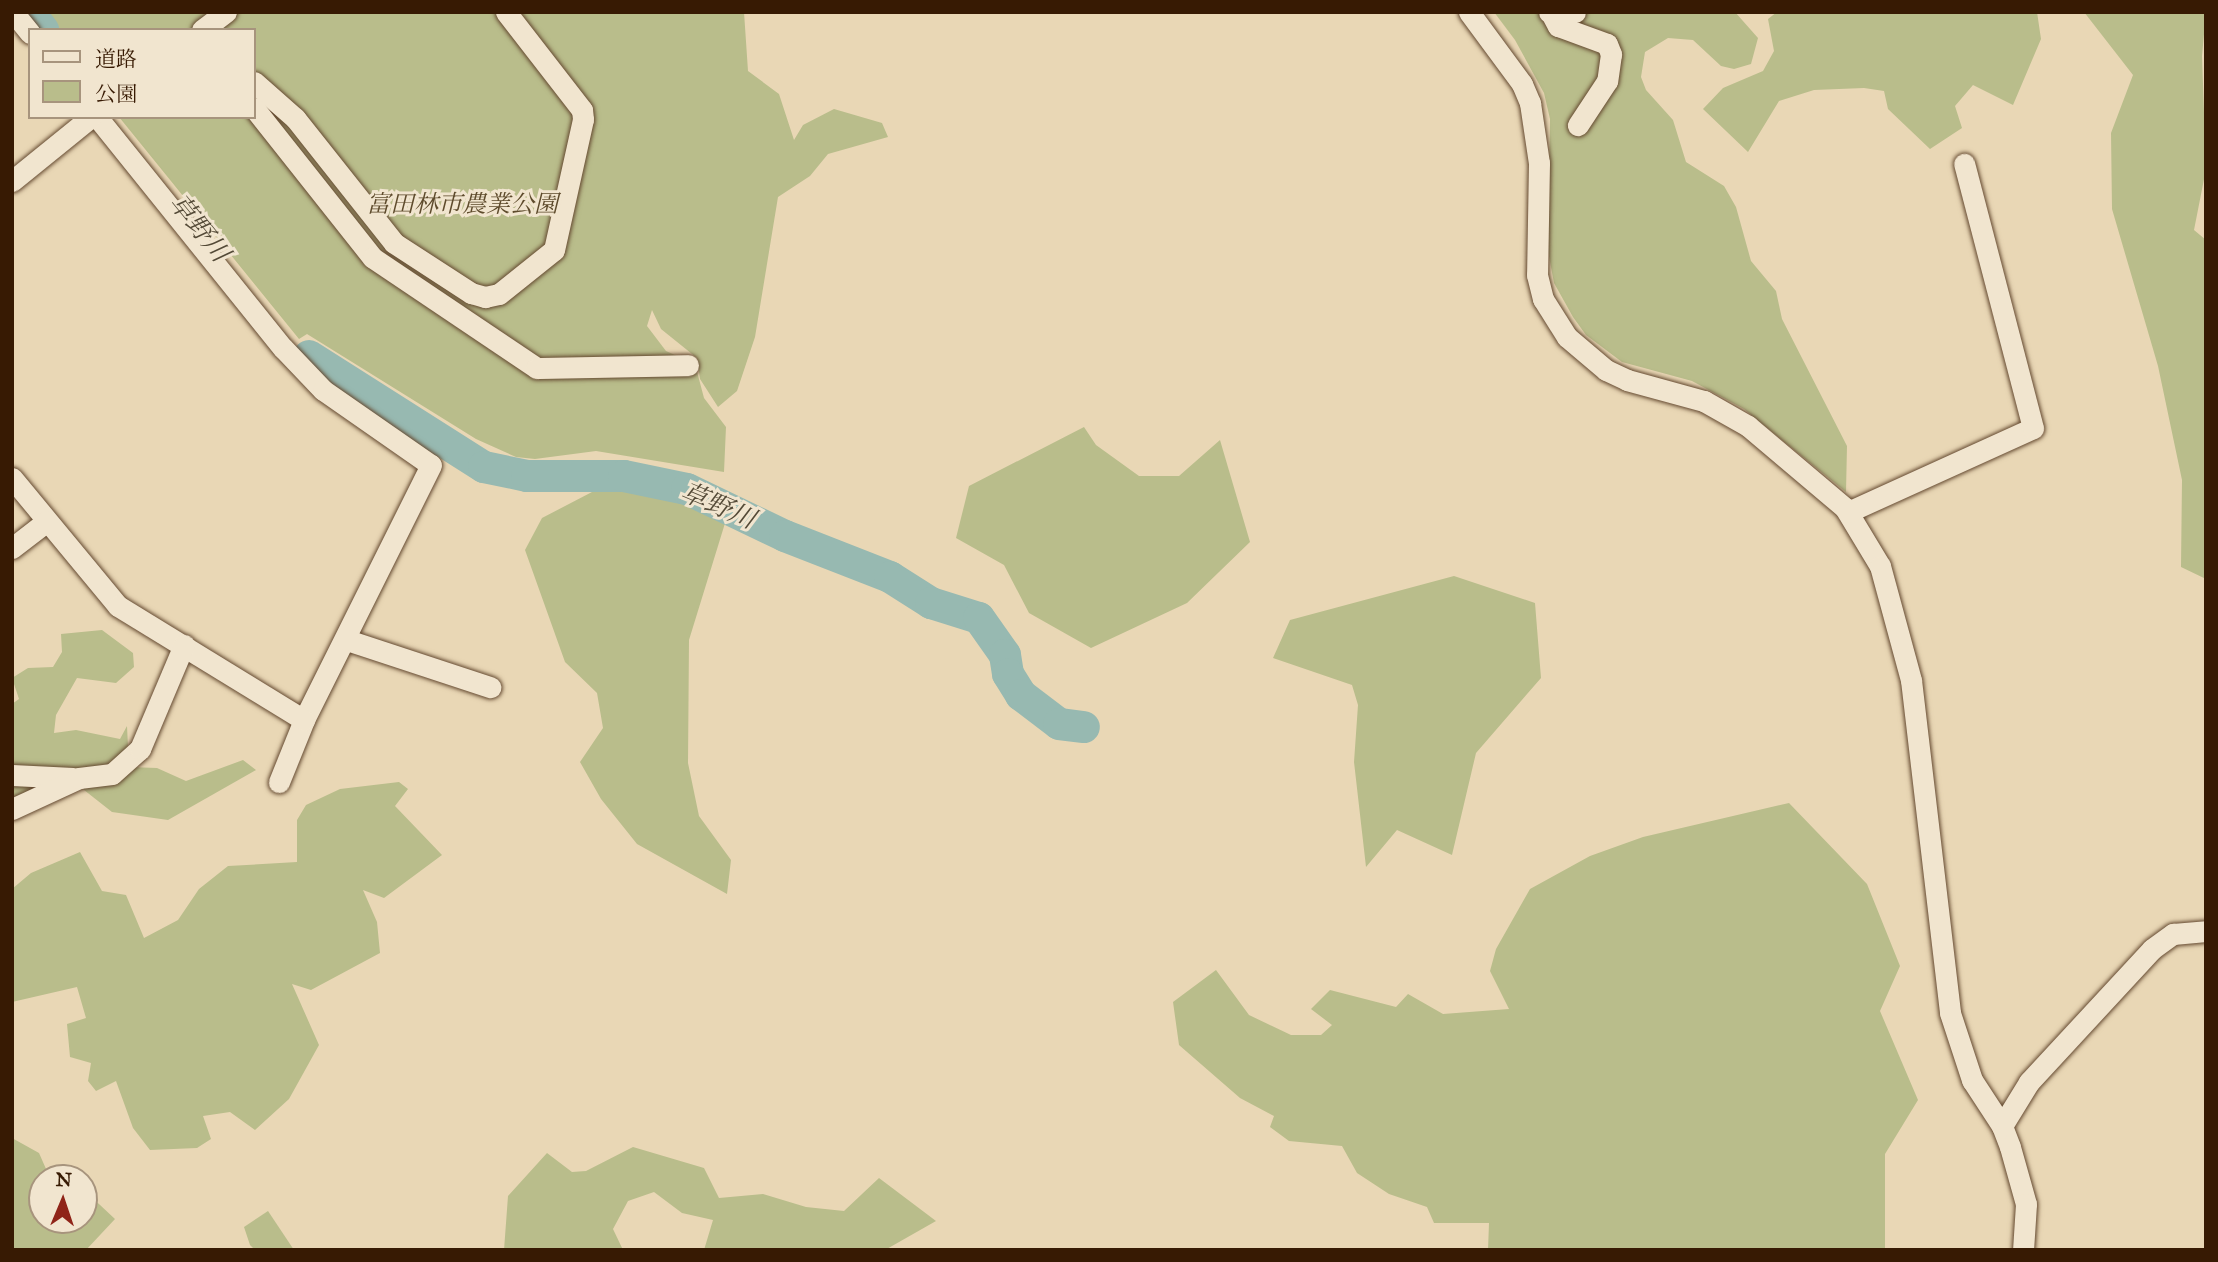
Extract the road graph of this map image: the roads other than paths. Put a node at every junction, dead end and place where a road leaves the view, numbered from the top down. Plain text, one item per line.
1 (13, 12) edge
2 (192, 12) edge
3 (226, 12) edge
4 (506, 12) edge
5 (1469, 12) edge
6 (1576, 12) edge
7 (1550, 13) edge
8 (201, 28) edge
9 (205, 28) edge
10 (28, 31) edge
11 (256, 84) edge
12 (256, 111) edge
13 (89, 119) edge
14 (99, 119) edge
15 (1578, 125) dead end
16 (1964, 164) dead end
17 (12, 181) edge
18 (688, 365) dead end
19 (12, 478) edge
20 (1848, 512) junction
21 (47, 521) junction
22 (12, 548) edge
23 (347, 640) junction
24 (184, 645) junction
25 (490, 687) dead end
26 (304, 720) junction
27 (12, 775) edge
28 (79, 778) junction
29 (279, 782) dead end
30 (12, 809) edge
31 (2206, 931) edge
32 (2002, 1126) junction
33 (2023, 1250) edge

1 - 10 street
2 - 8 street
3 - 9 street
4 - 11 street
5 - 20 street
6 - 7 street
7 - 15 street
12 - 18 street
13 - 17 street
14 - 23 street
16 - 20 street
19 - 21 street
20 - 32 street
21 - 22 street
21 - 24 street
23 - 25 street
23 - 26 street
24 - 26 street
24 - 28 street
26 - 29 street
27 - 28 street
28 - 30 street
31 - 32 street
32 - 33 street

